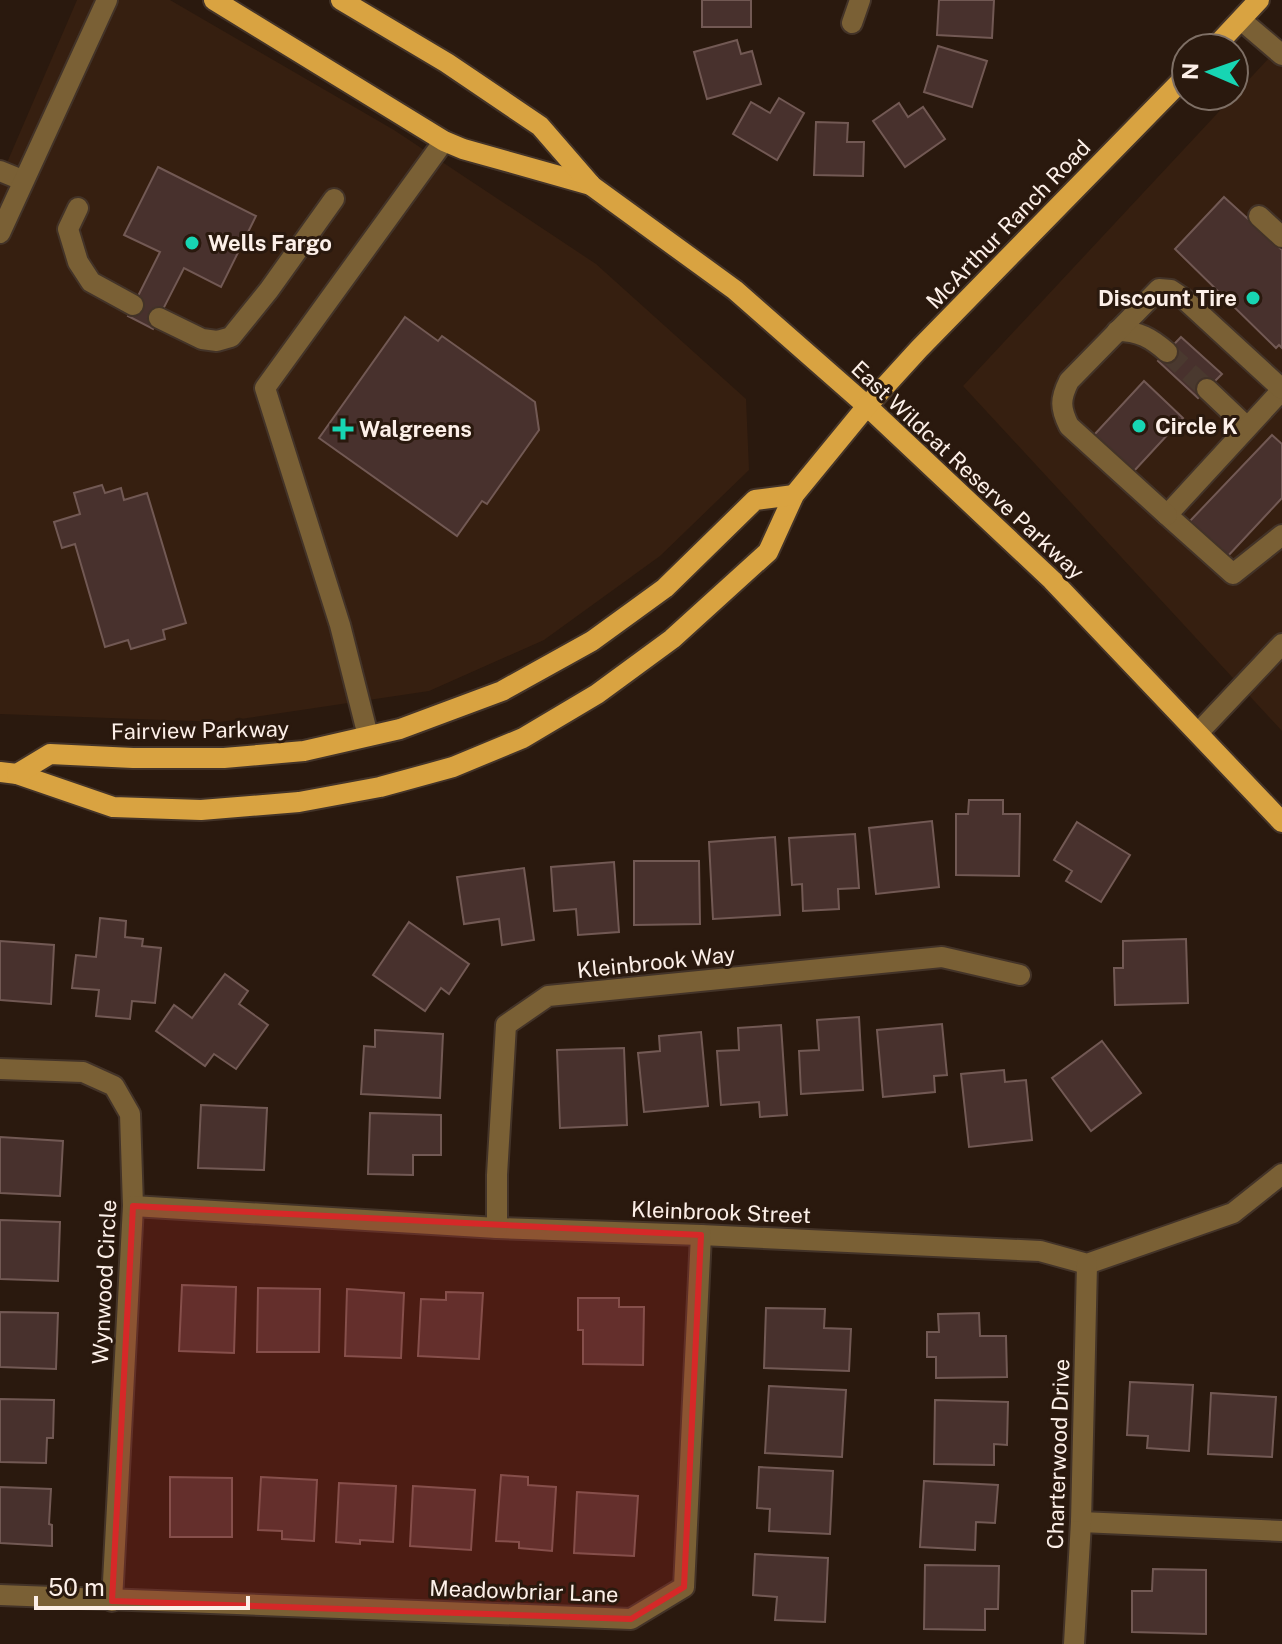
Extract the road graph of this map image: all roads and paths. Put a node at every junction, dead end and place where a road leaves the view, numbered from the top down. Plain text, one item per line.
1 (107, 0) edge
2 (214, 0) edge
3 (341, 0) edge
4 (860, 0) edge
5 (1259, 0) edge
6 (1241, 20) junction
7 (852, 23) dead end
8 (1229, 32) edge
9 (1282, 55) edge
10 (1170, 92) edge
11 (444, 141) junction
12 (0, 171) edge
13 (22, 180) junction
14 (592, 186) junction
15 (334, 199) dead end
16 (78, 208) dead end
17 (1259, 216) dead end
18 (0, 233) edge
19 (1282, 237) edge
20 (133, 305) dead end
21 (159, 318) dead end
22 (1117, 331) junction
23 (1167, 352) tunnel mouth
24 (1207, 389) tunnel mouth
25 (1282, 390) edge
26 (867, 406) junction
27 (1247, 427) junction
28 (794, 495) junction
29 (1167, 515) junction
30 (1282, 535) edge
31 (1282, 644) edge
32 (1198, 733) junction
33 (368, 736) junction
34 (8, 773) edge
35 (1282, 822) edge
36 (1020, 975) dead end
37 (0, 1069) edge
38 (1282, 1174) edge
39 (133, 1206) junction
40 (497, 1228) junction
41 (701, 1235) junction
42 (1087, 1264) junction
43 (1081, 1522) junction
44 (1282, 1531) edge
45 (0, 1595) edge
46 (112, 1601) junction
47 (1074, 1644) edge

1 - 13 street
2 - 11 main road, East Wildcat Reserve Parkway
3 - 14 main road, East Wildcat Reserve Parkway
4 - 7 street
5 - 6 main road
6 - 8 main road
6 - 9 street
10 - 26 main road, McArthur Ranch Road
11 - 14 main road, East Wildcat Reserve Parkway
11 - 33 street
12 - 13 street
13 - 18 street
14 - 26 main road, East Wildcat Reserve Parkway
15 - 21 street
16 - 20 street
17 - 19 street
22 - 23 street
22 - 25 street
22 - 29 street
24 - 27 street
25 - 27 street
26 - 28 main road, Fairview Parkway
26 - 32 main road, East Wildcat Reserve Parkway
27 - 29 street
28 - 33 main road, Fairview Parkway
28 - 34 main road, Fairview Parkway
29 - 30 street
31 - 32 street
32 - 35 main road, East Wildcat Reserve Parkway
33 - 34 main road, Fairview Parkway
36 - 40 street, Kleinbrook Way
37 - 39 street, Wynwood Circle
38 - 42 street
39 - 40 street, Kleinbrook Street
39 - 46 street, Wynwood Circle
40 - 41 street, Kleinbrook Street
41 - 42 street, Kleinbrook Street
41 - 46 street, Meadowbriar Lane
42 - 43 street, Charterwood Drive
43 - 44 street
43 - 47 street, Charterwood Drive
45 - 46 street, Meadowbriar Lane

